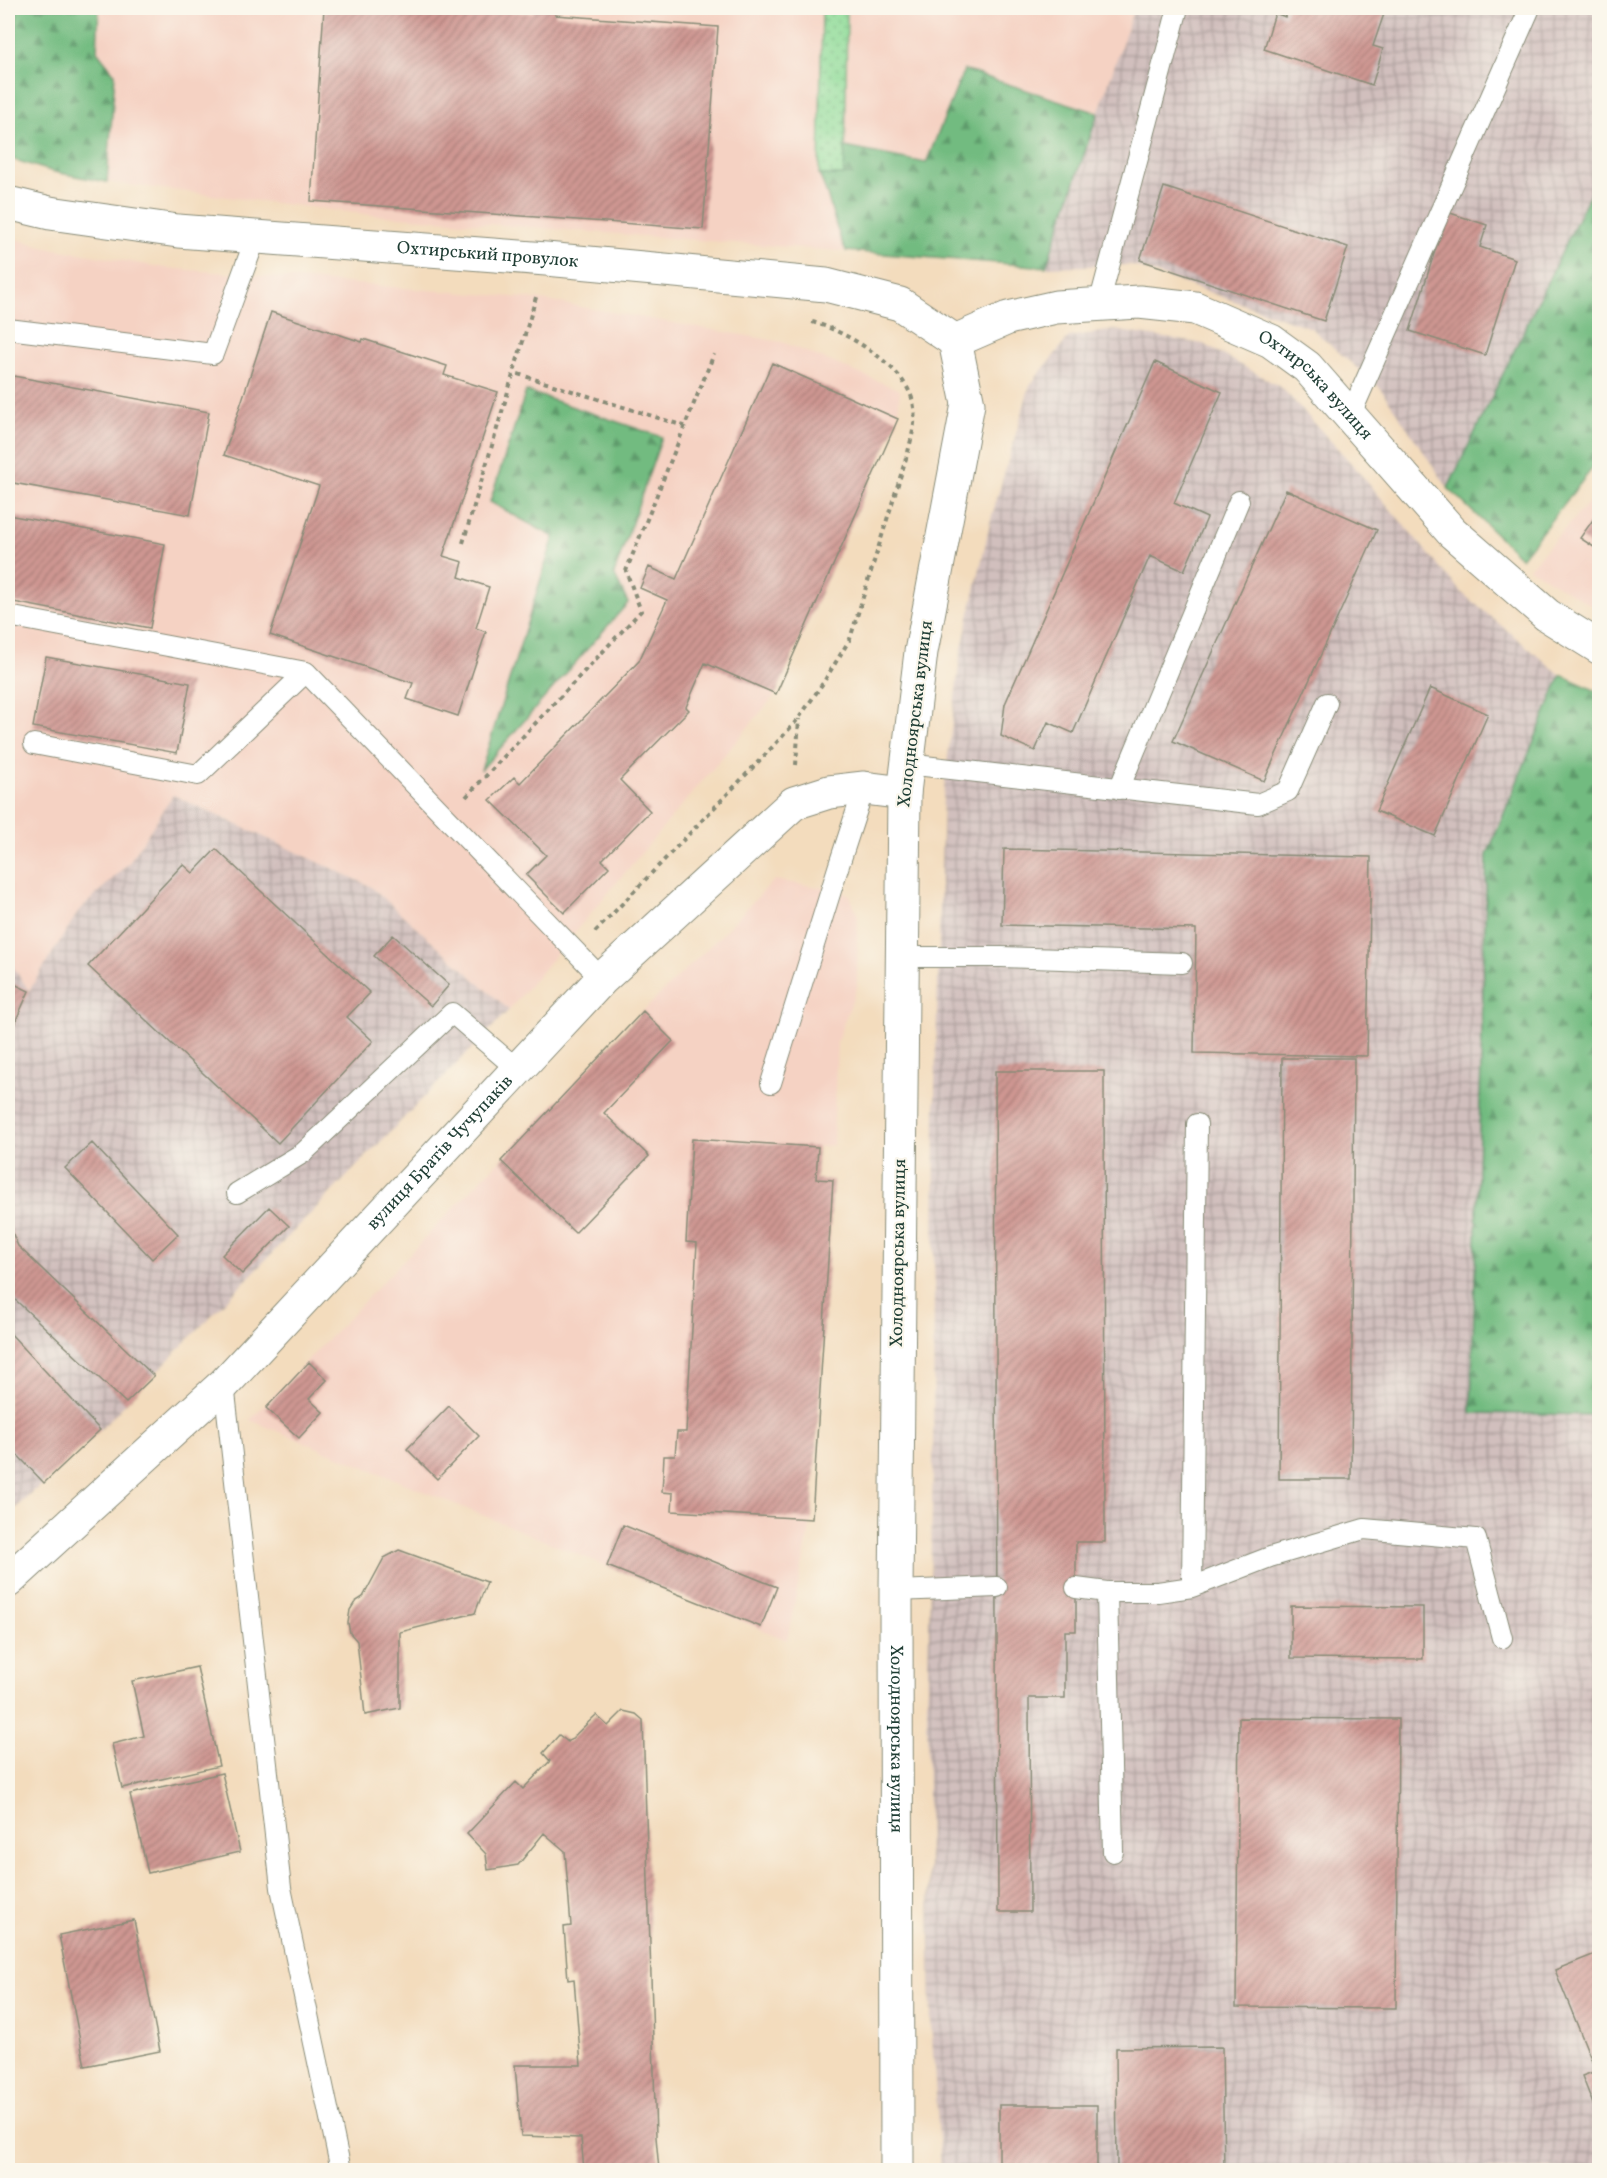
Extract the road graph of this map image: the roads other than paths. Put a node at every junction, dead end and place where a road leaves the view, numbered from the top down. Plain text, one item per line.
1 (1178, 8) edge
2 (1530, 8) edge
3 (8, 203) edge
4 (256, 237) junction
5 (1099, 304) junction
6 (8, 329) edge
7 (955, 341) junction
8 (1350, 416) junction
9 (1239, 501) dead end
10 (8, 616) edge
11 (1599, 648) edge
12 (306, 672) junction
13 (1327, 703) dead end
14 (34, 744) dead end
15 (905, 778) junction
16 (864, 788) junction
17 (1119, 789) junction
18 (902, 957) junction
19 (1182, 963) dead end
20 (602, 979) junction
21 (517, 1070) junction
22 (771, 1083) dead end
23 (1197, 1124) dead end
24 (237, 1193) dead end
25 (224, 1384) junction
26 (8, 1581) edge
27 (997, 1587) dead end
28 (1192, 1587) junction
29 (1077, 1588) dead end
30 (896, 1591) junction
31 (1107, 1592) junction
32 (1502, 1638) dead end
33 (1113, 1852) dead end
34 (341, 2170) edge
35 (897, 2170) edge

1 - 5 lane
2 - 8 lane
3 - 4 main road, Охтирський провулок
4 - 6 lane
4 - 7 main road, Охтирський провулок
5 - 7 main road, Охтирська вулиця
5 - 8 main road, Охтирська вулиця
7 - 15 main road, Холодноярська вулиця
8 - 11 main road, Охтирська вулиця
9 - 17 lane
10 - 12 lane
12 - 14 lane
12 - 20 lane
13 - 17 lane
15 - 16 main road, вулиця Братів Чучупаків
15 - 17 lane
15 - 18 main road, Холодноярська вулиця
16 - 20 main road, вулиця Братів Чучупаків
16 - 22 lane
18 - 19 lane
18 - 30 main road, Холодноярська вулиця
20 - 21 main road, вулиця Братів Чучупаків
21 - 24 lane
21 - 25 main road, вулиця Братів Чучупаків
23 - 28 lane
25 - 26 main road, вулиця Братів Чучупаків
25 - 34 lane
27 - 30 lane
28 - 31 lane
28 - 32 lane
29 - 31 lane
30 - 35 main road, Холодноярська вулиця
31 - 33 lane

